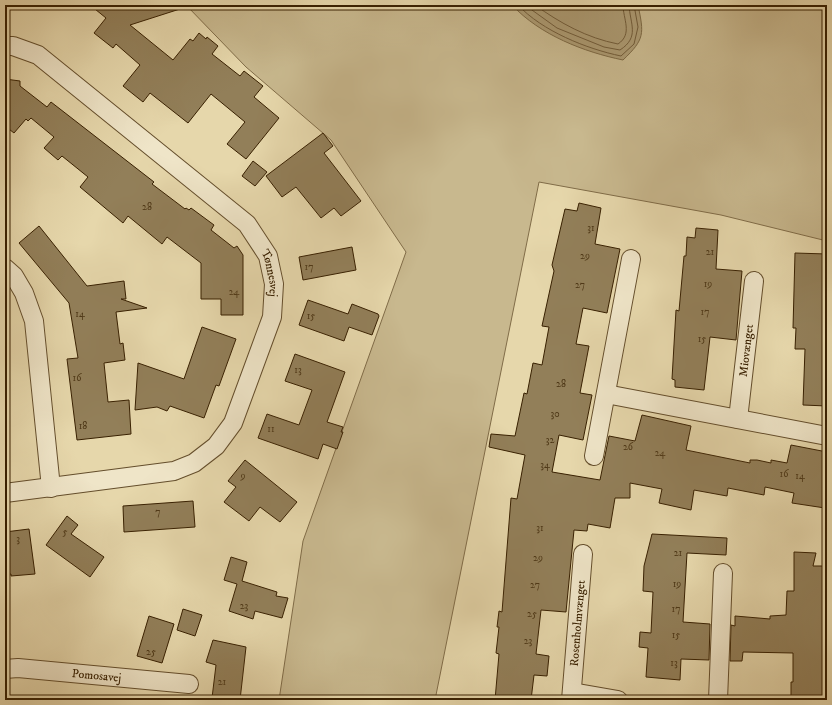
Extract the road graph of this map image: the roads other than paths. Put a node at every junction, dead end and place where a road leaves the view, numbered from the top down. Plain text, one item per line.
1 (5, 46) edge
2 (631, 259) dead end
3 (5, 268) edge
4 (754, 282) dead end
5 (606, 394) junction
6 (738, 419) junction
7 (827, 436) edge
8 (594, 456) dead end
9 (51, 488) junction
10 (5, 493) edge
11 (583, 554) dead end
12 (723, 573) dead end
13 (5, 669) edge
14 (189, 684) dead end
15 (571, 696) edge
16 (618, 700) edge
17 (718, 700) edge

1 - 9 street, Tønnesvej
2 - 5 street
3 - 9 street
4 - 6 street, Miovænget
5 - 6 street
5 - 8 street
6 - 7 street
9 - 10 street, Tønnesvej
11 - 15 street, Rosenholmvænget
12 - 17 street
13 - 14 street, Pomosavej
15 - 16 street, Rosenholmvænget

